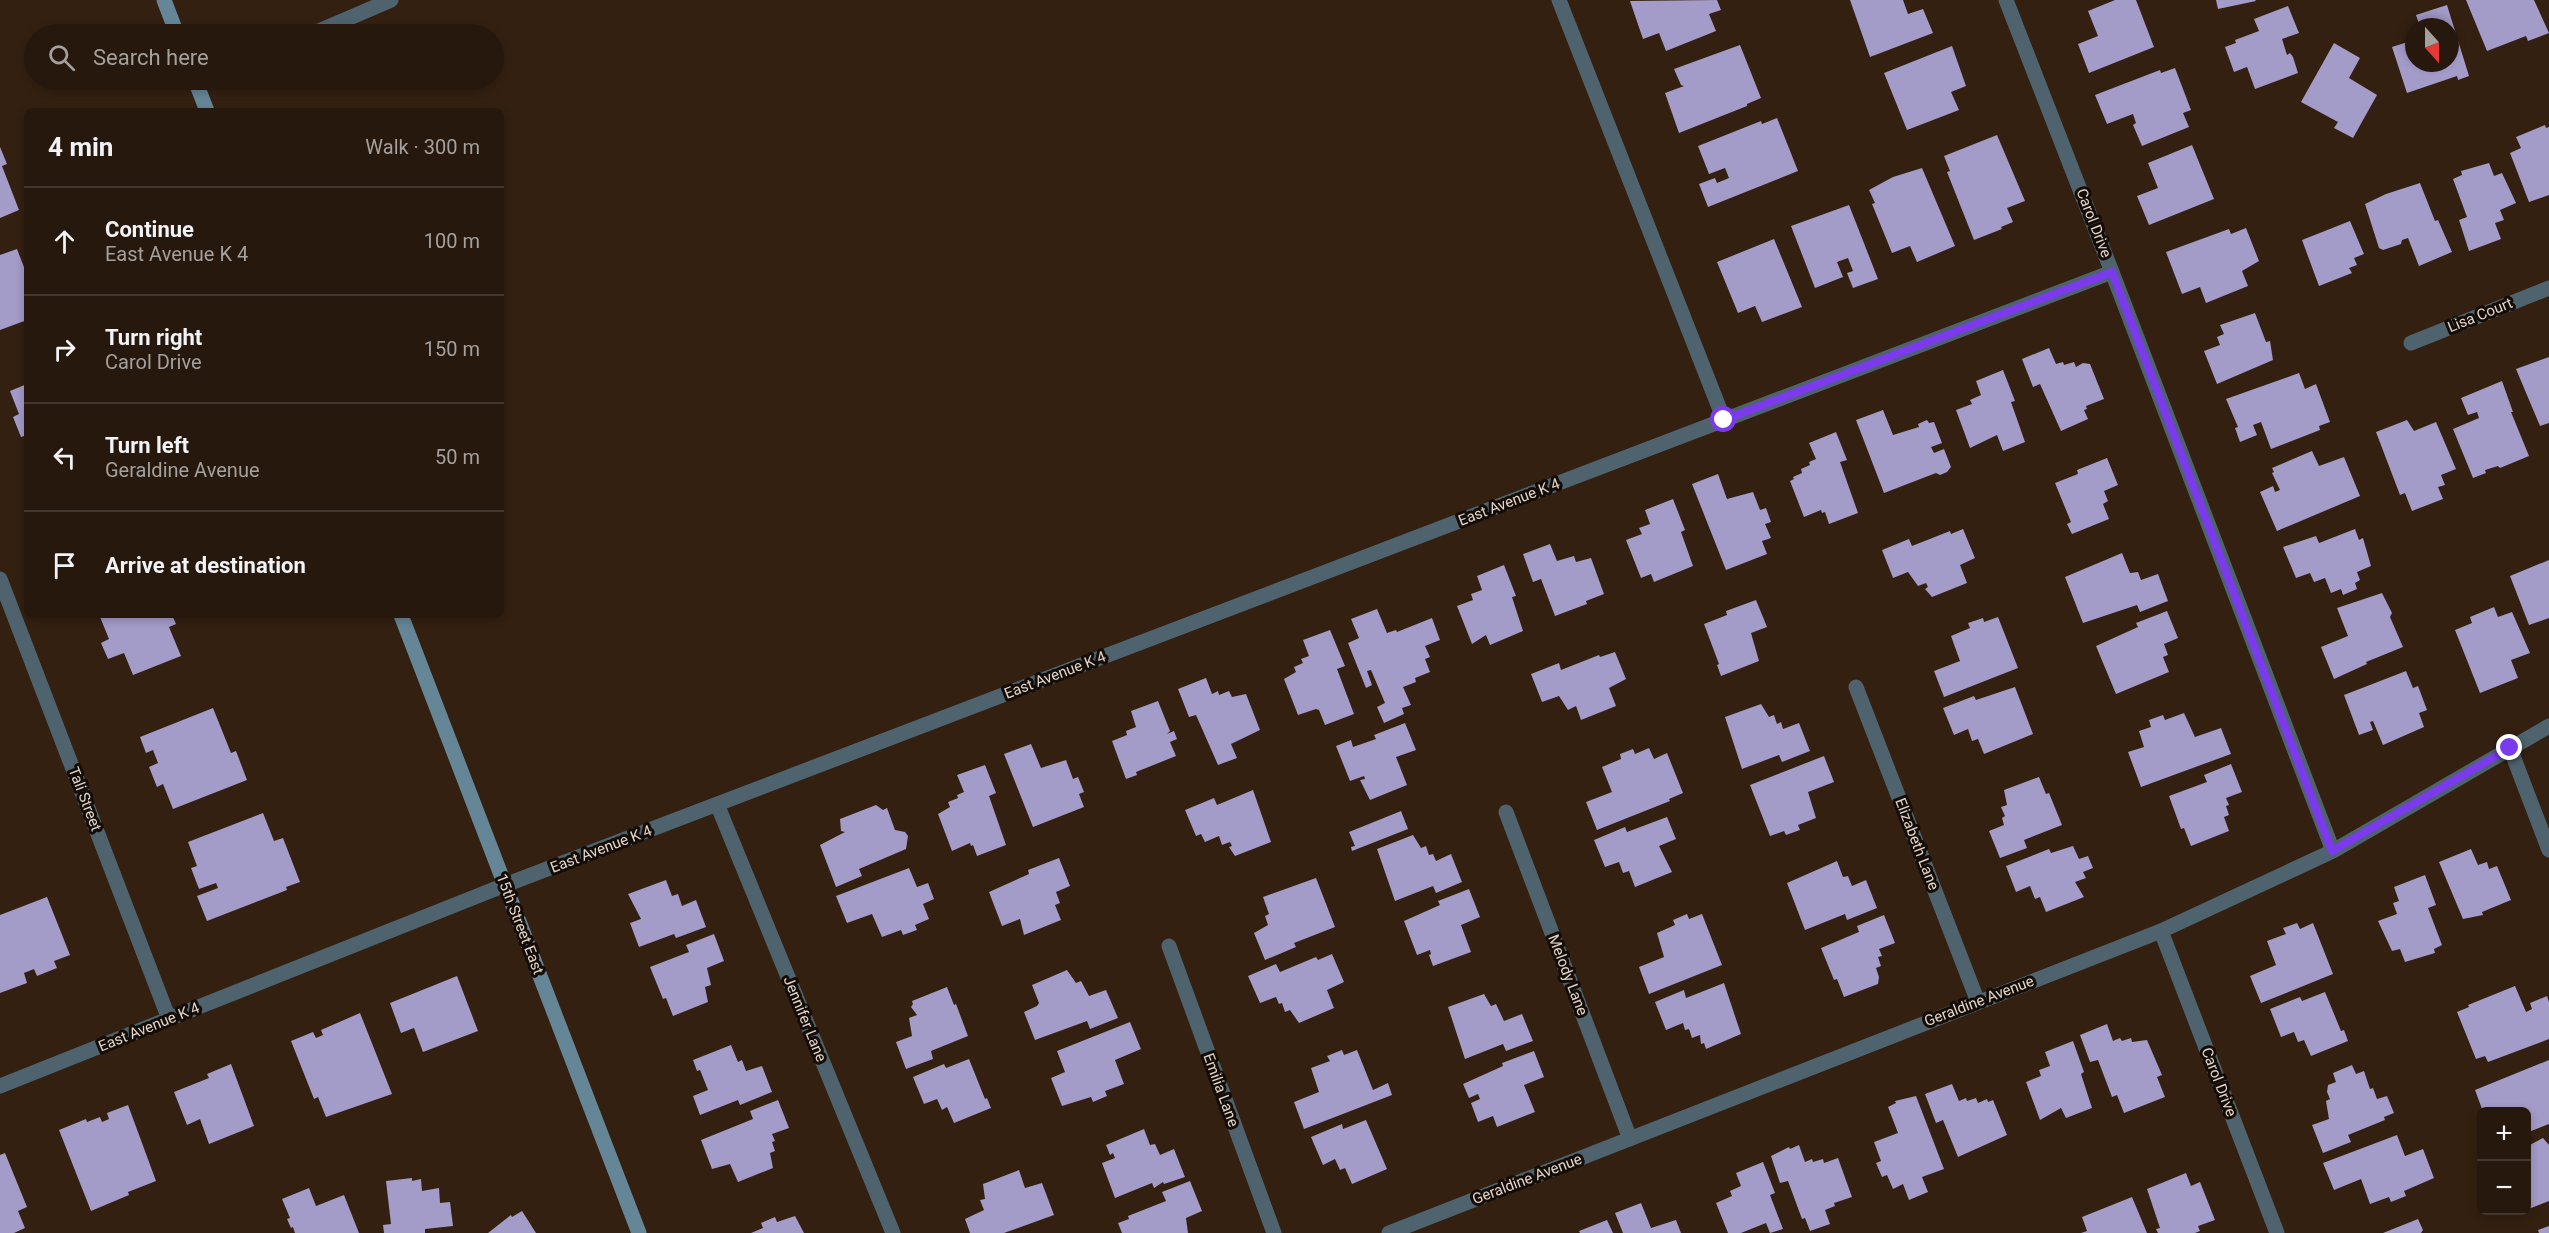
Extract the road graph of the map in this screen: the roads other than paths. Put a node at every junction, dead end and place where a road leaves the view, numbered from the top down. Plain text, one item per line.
1 (164, 0) edge
2 (392, 0) edge
3 (1559, 0) edge
4 (2006, 0) edge
5 (173, 24) edge
6 (336, 24) edge
7 (200, 90) edge
8 (206, 108) edge
9 (2112, 272) junction
10 (2549, 288) edge
11 (2411, 343) dead end
12 (1724, 420) junction
13 (0, 579) edge
14 (402, 618) edge
15 (1856, 687) dead end
16 (2549, 726) edge
17 (2510, 748) junction
18 (717, 804) junction
19 (1506, 812) dead end
20 (2549, 850) edge
21 (2332, 851) junction
22 (505, 885) junction
23 (2161, 930) junction
24 (1169, 946) dead end
25 (1978, 1002) junction
26 (169, 1019) junction
27 (0, 1086) edge
28 (1630, 1138) junction
29 (639, 1233) edge
30 (893, 1233) edge
31 (1274, 1233) edge
32 (1389, 1233) edge
33 (2277, 1233) edge

1 - 5 street
2 - 6 street
3 - 12 street
4 - 9 street, Carol Drive
7 - 8 street
9 - 12 street, East Avenue K 4
9 - 21 street, Carol Drive
10 - 11 street, Lisa Court
12 - 18 street, East Avenue K 4
13 - 26 street, Tali Street
14 - 22 street, 15th Street East
15 - 25 street, Elizabeth Lane
16 - 17 street, Geraldine Avenue
17 - 20 street
17 - 21 street, Geraldine Avenue
18 - 22 street, East Avenue K 4
18 - 30 street, Jennifer Lane
19 - 28 street, Melody Lane
21 - 23 street, Geraldine Avenue
22 - 26 street, East Avenue K 4
22 - 29 street, 15th Street East
23 - 25 street, Geraldine Avenue
23 - 33 street, Carol Drive
24 - 31 street, Emilia Lane
25 - 28 street, Geraldine Avenue
26 - 27 street, East Avenue K 4
28 - 32 street, Geraldine Avenue

